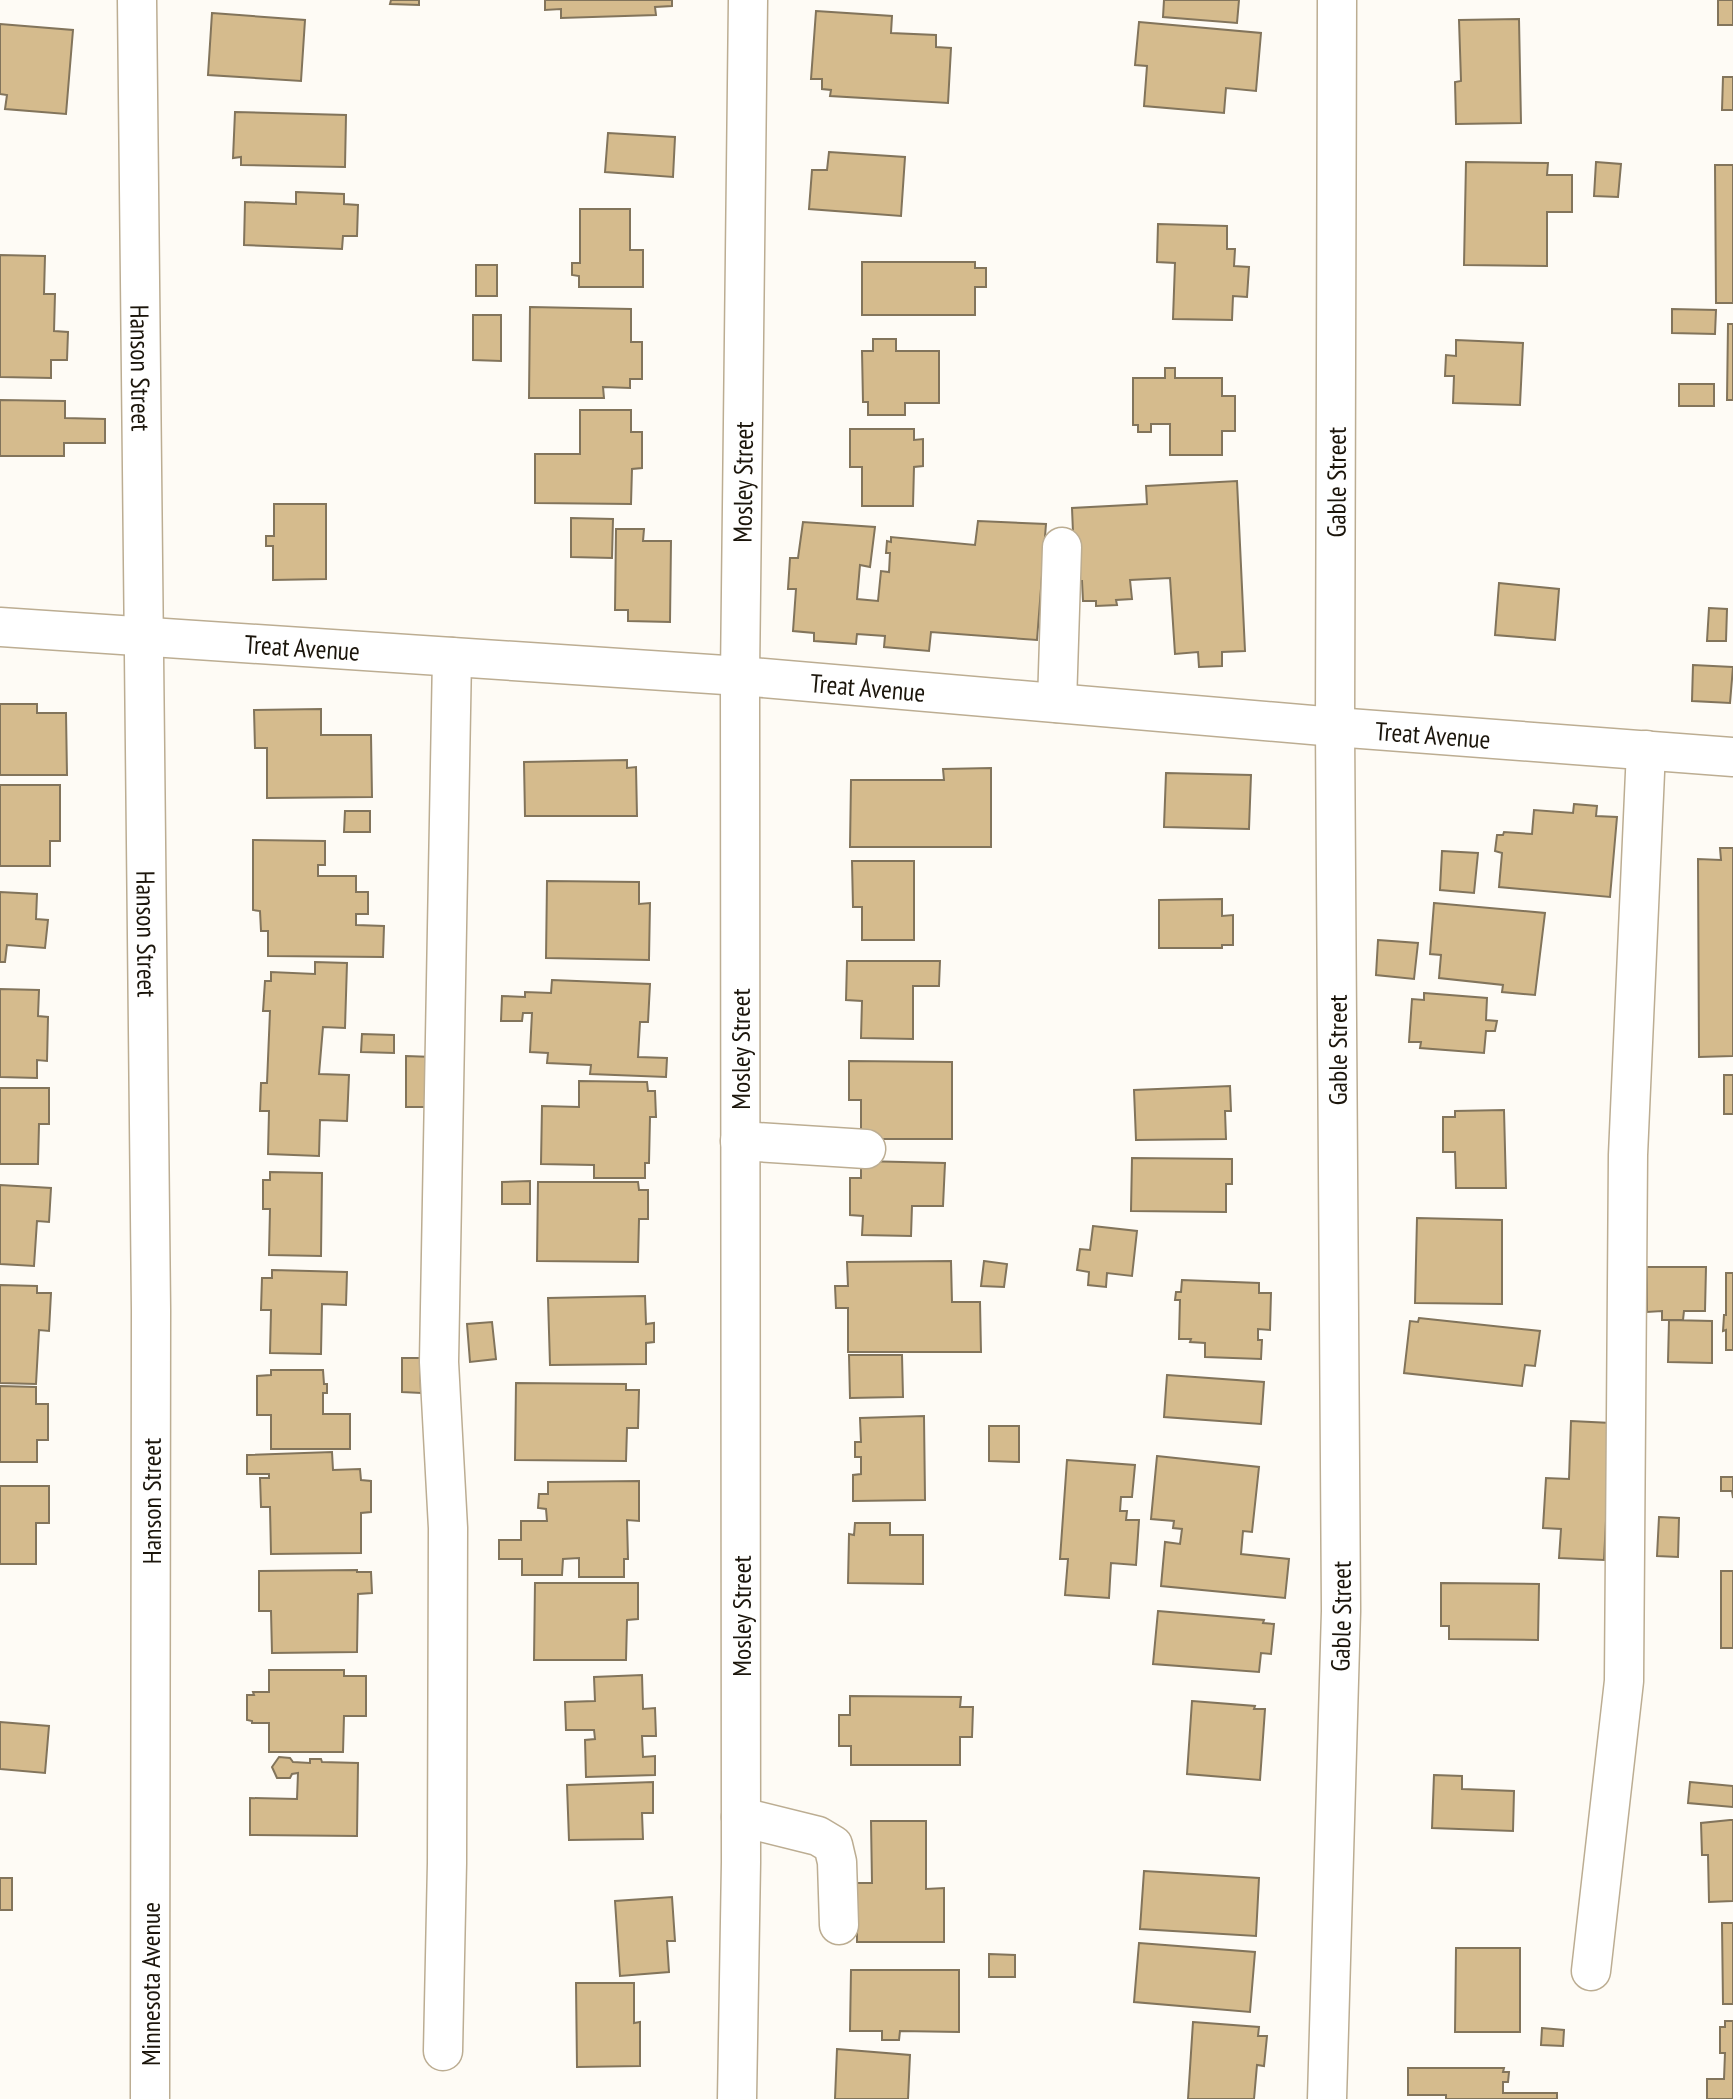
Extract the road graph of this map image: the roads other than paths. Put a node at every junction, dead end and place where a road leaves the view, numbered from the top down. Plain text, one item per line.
1 (137, 0) edge
2 (748, 0) edge
3 (1337, 0) edge
4 (1062, 547) dead end
5 (0, 627) edge
6 (143, 636) junction
7 (452, 657) junction
8 (740, 676) junction
9 (1057, 703) junction
10 (1335, 727) junction
11 (1646, 750) junction
12 (1733, 757) edge
13 (740, 1141) junction
14 (866, 1149) dead end
15 (741, 1817) junction
16 (150, 1868) joint
17 (839, 1925) dead end
18 (1591, 1971) dead end
19 (443, 2050) dead end
20 (150, 2099) edge
21 (737, 2099) edge
22 (1326, 2099) edge

1 - 6 street, Hanson Street
2 - 8 street, Mosley Street
3 - 10 street, Gable Street
4 - 9 street
5 - 6 street, Treat Avenue
6 - 7 street, Treat Avenue
6 - 16 street, Hanson Street
7 - 8 street, Treat Avenue
7 - 19 street
8 - 9 street, Treat Avenue
8 - 13 street, Mosley Street
9 - 10 street, Treat Avenue
10 - 11 street, Treat Avenue
10 - 22 street, Gable Street
11 - 12 street, Treat Avenue
11 - 18 street
13 - 14 street
13 - 15 street, Mosley Street
15 - 17 street
15 - 21 street, Mosley Street
16 - 20 street, Minnesota Avenue

